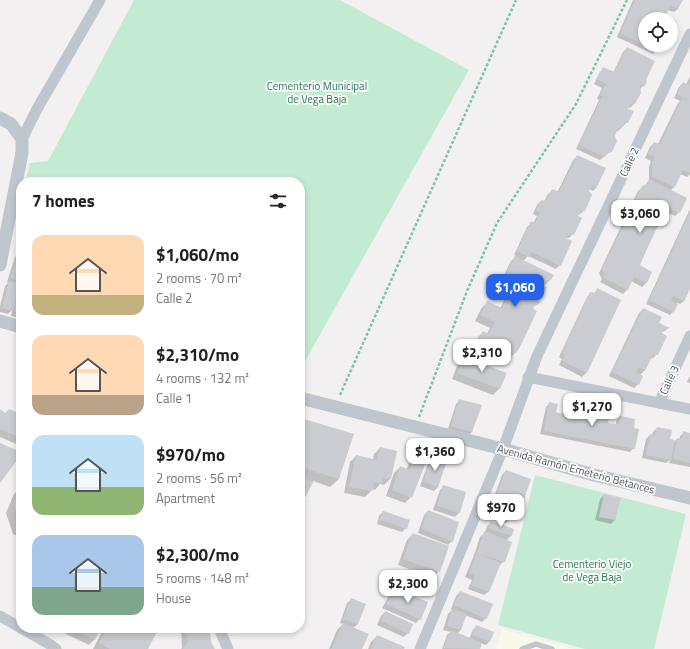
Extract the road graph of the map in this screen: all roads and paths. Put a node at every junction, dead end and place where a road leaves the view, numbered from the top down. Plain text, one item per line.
1 (100, 0) edge
2 (516, 0) edge
3 (627, 0) edge
4 (690, 34) edge
5 (0, 118) edge
6 (22, 139) junction
7 (17, 177) edge
8 (16, 184) edge
9 (0, 265) edge
10 (0, 321) edge
11 (16, 326) edge
12 (690, 336) edge
13 (528, 377) junction
14 (305, 399) edge
15 (659, 403) junction
16 (335, 407) junction
17 (690, 409) edge
18 (416, 427) junction
19 (503, 449) junction
20 (690, 498) edge
21 (0, 616) edge
22 (16, 625) edge
23 (30, 633) edge
24 (221, 633) edge
25 (54, 647) edge
26 (228, 649) edge
27 (420, 649) edge
28 (522, 649) edge
29 (552, 649) edge

1 - 6 street
2 - 16 path
3 - 18 path
4 - 13 street, Calle 2
5 - 6 street
6 - 7 street
8 - 9 street
10 - 11 street
12 - 15 street, Calle 3
13 - 15 street
13 - 19 street, Calle 2
14 - 16 street, Avenida Ramón Emeterio Betances
15 - 17 street
16 - 18 street, Avenida Ramón Emeterio Betances
18 - 19 street, Avenida Ramón Emeterio Betances
19 - 20 street, Avenida Ramón Emeterio Betances
19 - 27 street, Calle 2
21 - 22 street
23 - 25 street
24 - 26 street
28 - 29 lane

